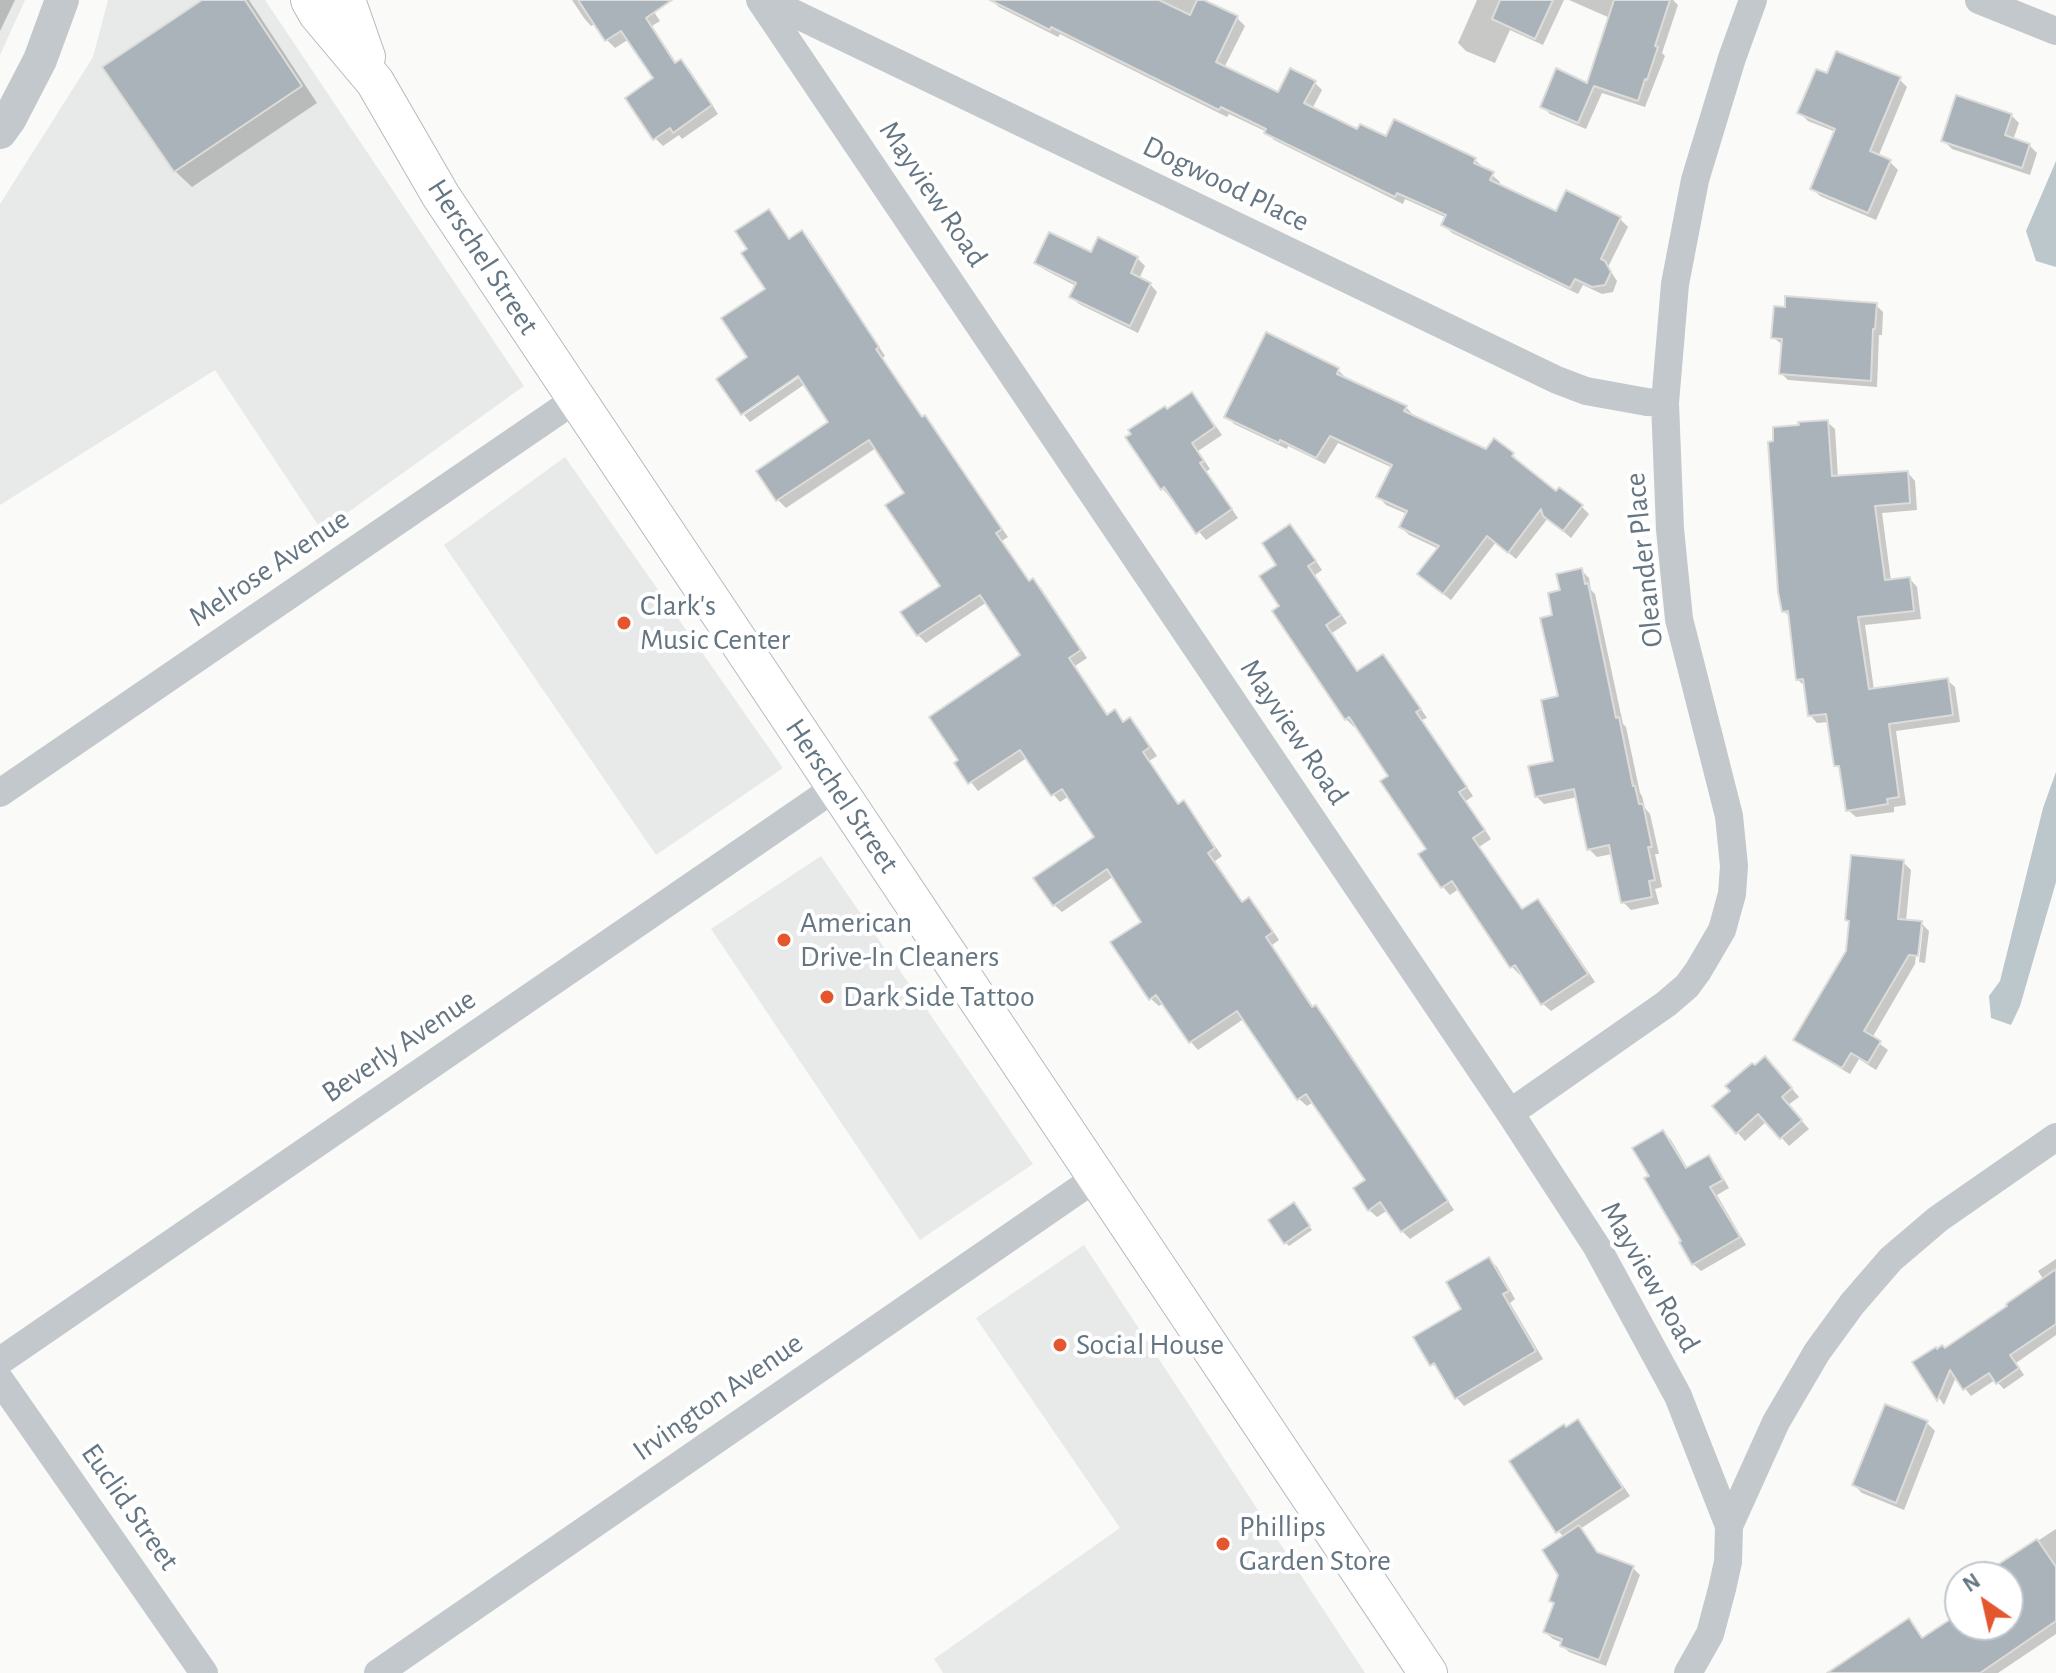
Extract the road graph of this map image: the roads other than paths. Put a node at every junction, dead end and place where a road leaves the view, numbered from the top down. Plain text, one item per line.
1 (62, 0) edge
2 (310, 0) edge
3 (346, 0) edge
4 (763, 0) edge
5 (1753, 0) edge
6 (1979, 0) edge
7 (2056, 31) edge
8 (375, 82) junction
9 (0, 132) edge
10 (576, 399) junction
11 (1665, 403) junction
12 (836, 787) junction
13 (0, 793) edge
14 (1510, 1113) junction
15 (2056, 1137) edge
16 (1097, 1177) junction
17 (0, 1361) edge
18 (0, 1380) edge
19 (1729, 1526) junction
20 (204, 1673) edge
21 (378, 1673) edge
22 (1428, 1673) edge
23 (1688, 1673) edge

1 - 9 street
2 - 8 main road, Herschel Street
3 - 8 main road
4 - 11 street, Dogwood Place
4 - 14 street, Mayview Road
5 - 11 street, Oleander Place
6 - 7 street
8 - 10 main road, Herschel Street
10 - 12 main road, Herschel Street
10 - 13 street, Melrose Avenue
11 - 14 street, Oleander Place
12 - 16 main road, Herschel Street
12 - 17 street, Beverly Avenue
14 - 19 street, Mayview Road
15 - 19 street
16 - 21 street, Irvington Avenue
16 - 22 main road, Herschel Street
18 - 20 street, Euclid Street
19 - 23 street

